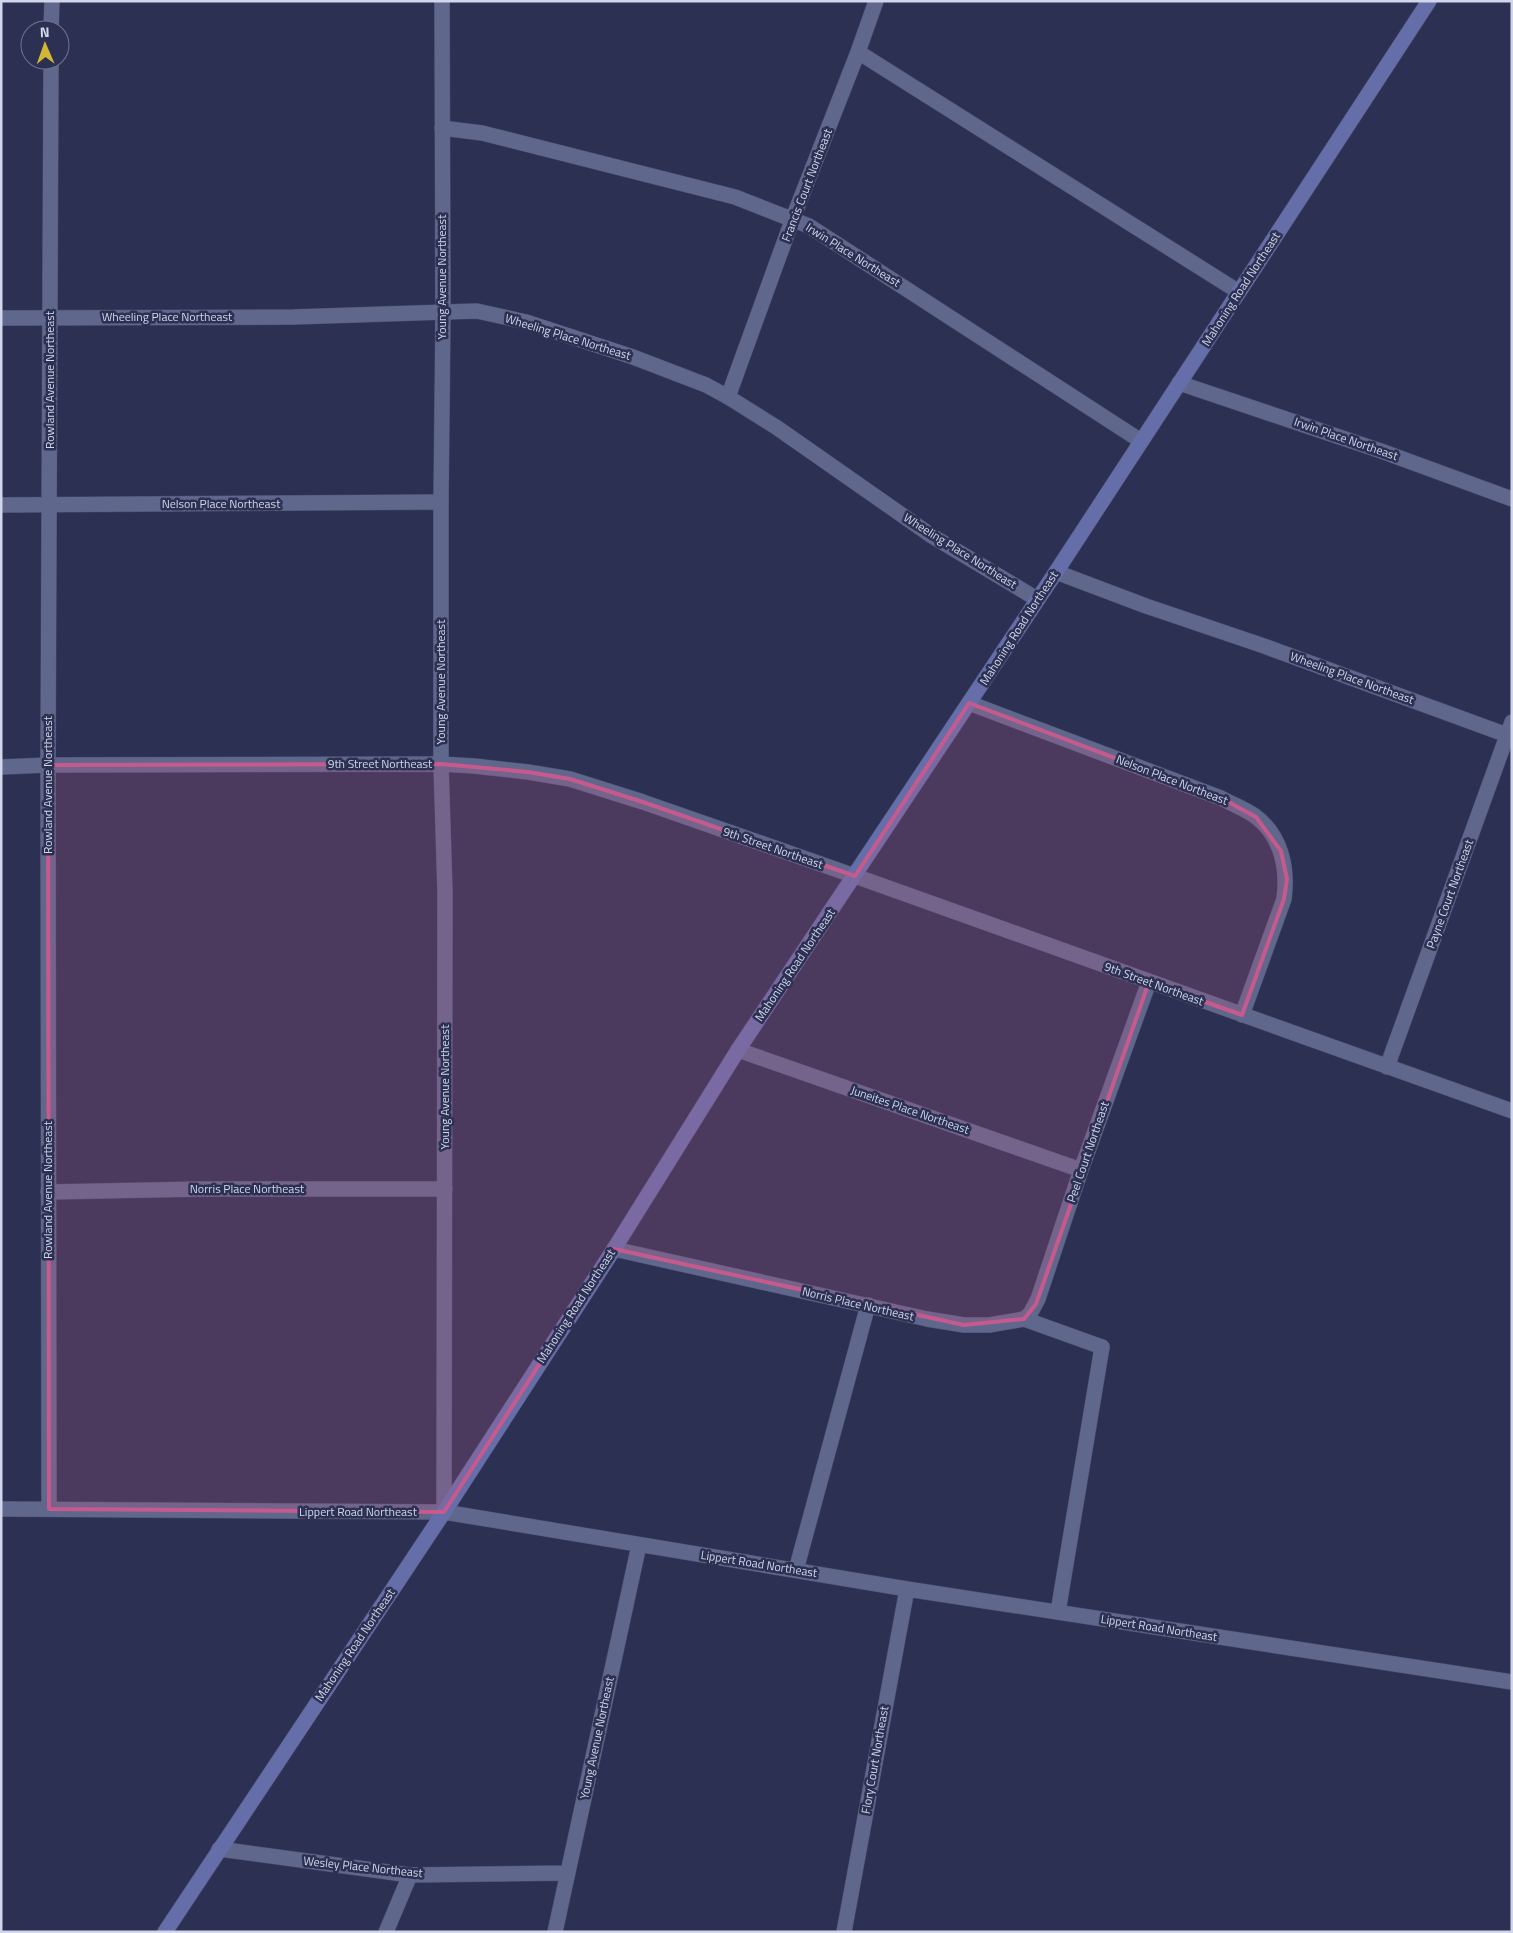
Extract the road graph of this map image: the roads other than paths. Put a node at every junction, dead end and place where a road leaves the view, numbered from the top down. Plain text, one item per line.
1 (52, 1) edge
2 (442, 1) edge
3 (876, 1) edge
4 (1429, 1) edge
5 (51, 20) edge
6 (858, 52) junction
7 (51, 70) edge
8 (442, 128) junction
9 (794, 218) junction
10 (1239, 292) junction
11 (443, 314) junction
12 (50, 317) junction
13 (1, 318) edge
14 (1179, 383) junction
15 (728, 397) junction
16 (1141, 441) junction
17 (1512, 499) edge
18 (440, 502) junction
19 (1, 505) edge
20 (49, 505) junction
21 (1056, 572) junction
22 (1037, 599) junction
23 (969, 703) junction
24 (1509, 729) edge
25 (441, 764) junction
26 (48, 765) junction
27 (1, 767) edge
28 (855, 876) junction
29 (1149, 982) junction
30 (1242, 1015) junction
31 (738, 1050) junction
32 (1387, 1067) junction
33 (1512, 1111) edge
34 (1081, 1170) junction
35 (445, 1189) junction
36 (48, 1192) junction
37 (614, 1248) junction
38 (868, 1306) junction
39 (1024, 1319) junction
40 (1, 1509) edge
41 (50, 1509) junction
42 (444, 1512) junction
43 (639, 1545) junction
44 (796, 1570) junction
45 (907, 1588) junction
46 (1058, 1612) junction
47 (1512, 1682) edge
48 (219, 1850) junction
49 (568, 1873) junction
50 (410, 1875) junction
51 (165, 1932) edge
52 (386, 1932) edge
53 (555, 1932) edge
54 (844, 1932) edge

1 - 5 street
2 - 8 street, Young Avenue Northeast
3 - 6 street, Francis Court Northeast
4 - 10 main road, Mahoning Road Northeast
6 - 9 street, Francis Court Northeast
6 - 10 street
7 - 12 street, Rowland Avenue Northeast
8 - 9 street, Irwin Place Northeast
8 - 11 street, Young Avenue Northeast
9 - 15 street, Francis Court Northeast
9 - 16 street, Irwin Place Northeast
10 - 14 main road, Mahoning Road Northeast
11 - 12 street, Wheeling Place Northeast
11 - 15 street, Wheeling Place Northeast
11 - 18 street, Young Avenue Northeast
12 - 13 street, Wheeling Place Northeast
12 - 20 street, Rowland Avenue Northeast
14 - 16 main road, Mahoning Road Northeast
14 - 17 street, Irwin Place Northeast
15 - 22 street, Wheeling Place Northeast
16 - 21 main road, Mahoning Road Northeast
18 - 20 street, Nelson Place Northeast
18 - 25 street, Young Avenue Northeast
19 - 20 street, Nelson Place Northeast
20 - 26 street, Rowland Avenue Northeast
21 - 22 main road, Mahoning Road Northeast
21 - 24 street, Wheeling Place Northeast
22 - 23 main road, Mahoning Road Northeast
23 - 28 main road, Mahoning Road Northeast
23 - 30 street, Nelson Place Northeast
24 - 32 street, Payne Court Northeast
25 - 26 street, 9th Street Northeast
25 - 28 street, 9th Street Northeast
25 - 35 street, Young Avenue Northeast
26 - 27 street, 9th Street Northeast
26 - 36 street, Rowland Avenue Northeast
28 - 29 street, 9th Street Northeast
28 - 31 main road, Mahoning Road Northeast
29 - 30 street, 9th Street Northeast
29 - 34 street, Peel Court Northeast
30 - 32 street, 9th Street Northeast
31 - 34 street, Juneites Place Northeast
31 - 37 main road, Mahoning Road Northeast
32 - 33 street, 9th Street Northeast
34 - 39 street, Peel Court Northeast
35 - 36 street, Norris Place Northeast
35 - 42 street, Young Avenue Northeast
36 - 41 street, Rowland Avenue Northeast
37 - 38 street, Norris Place Northeast
37 - 42 main road, Mahoning Road Northeast
38 - 39 street, Norris Place Northeast
38 - 44 street
39 - 46 street
40 - 41 street, Lippert Road Northeast
41 - 42 street, Lippert Road Northeast
42 - 43 street, Lippert Road Northeast
42 - 48 main road, Mahoning Road Northeast
43 - 44 street, Lippert Road Northeast
43 - 49 street, Young Avenue Northeast
44 - 45 street, Lippert Road Northeast
45 - 46 street, Lippert Road Northeast
45 - 54 street, Flory Court Northeast
46 - 47 street, Lippert Road Northeast
48 - 50 street, Wesley Place Northeast
48 - 51 main road, Mahoning Road Northeast
49 - 50 street, Wesley Place Northeast
49 - 53 street, Young Avenue Northeast
50 - 52 street

